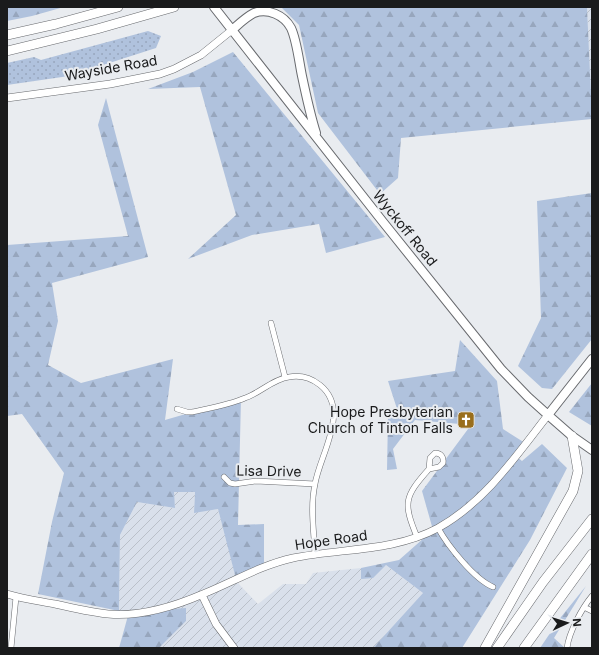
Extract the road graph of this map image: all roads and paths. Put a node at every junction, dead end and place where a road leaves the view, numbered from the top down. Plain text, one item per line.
1 (118, 7) edge
2 (174, 7) edge
3 (214, 7) edge
4 (232, 30) junction
5 (7, 35) edge
6 (7, 51) edge
7 (7, 98) edge
8 (318, 139) junction
9 (270, 323) dead end
10 (592, 359) edge
11 (285, 378) junction
12 (177, 409) dead end
13 (548, 415) junction
14 (572, 436) junction
15 (592, 450) edge
16 (429, 469) dead end
17 (224, 477) dead end
18 (315, 484) junction
19 (592, 520) edge
20 (438, 528) junction
21 (416, 537) junction
22 (592, 554) edge
23 (315, 555) junction
24 (493, 587) dead end
25 (7, 594) edge
26 (202, 595) junction
27 (592, 596) edge
28 (16, 597) junction
29 (584, 607) junction
30 (592, 611) edge
31 (11, 648) edge
32 (234, 648) edge
33 (485, 648) edge
34 (497, 648) edge
35 (524, 648) edge
36 (567, 648) edge

1 - 5 highway
2 - 6 highway
3 - 4 main road, Wyckoff Road
4 - 7 street, Wayside Road
4 - 8 main road, Wyckoff Road
4 - 8 main road
8 - 13 main road, Wyckoff Road
9 - 11 street
10 - 13 main road, Hope Road
11 - 12 street
11 - 18 street
13 - 14 main road, Wyckoff Road
13 - 20 street, Hope Road
14 - 15 main road, Wyckoff Road
14 - 33 highway
16 - 21 street
17 - 18 street, Lisa Drive
18 - 23 street
19 - 34 highway
20 - 21 street, Hope Road
20 - 24 street
21 - 23 street, Hope Road
22 - 35 highway
23 - 26 street, Hope Road
25 - 28 street, Hope Road
26 - 28 street, Hope Road
26 - 32 street
27 - 29 street
28 - 31 street
29 - 30 street
29 - 36 street

